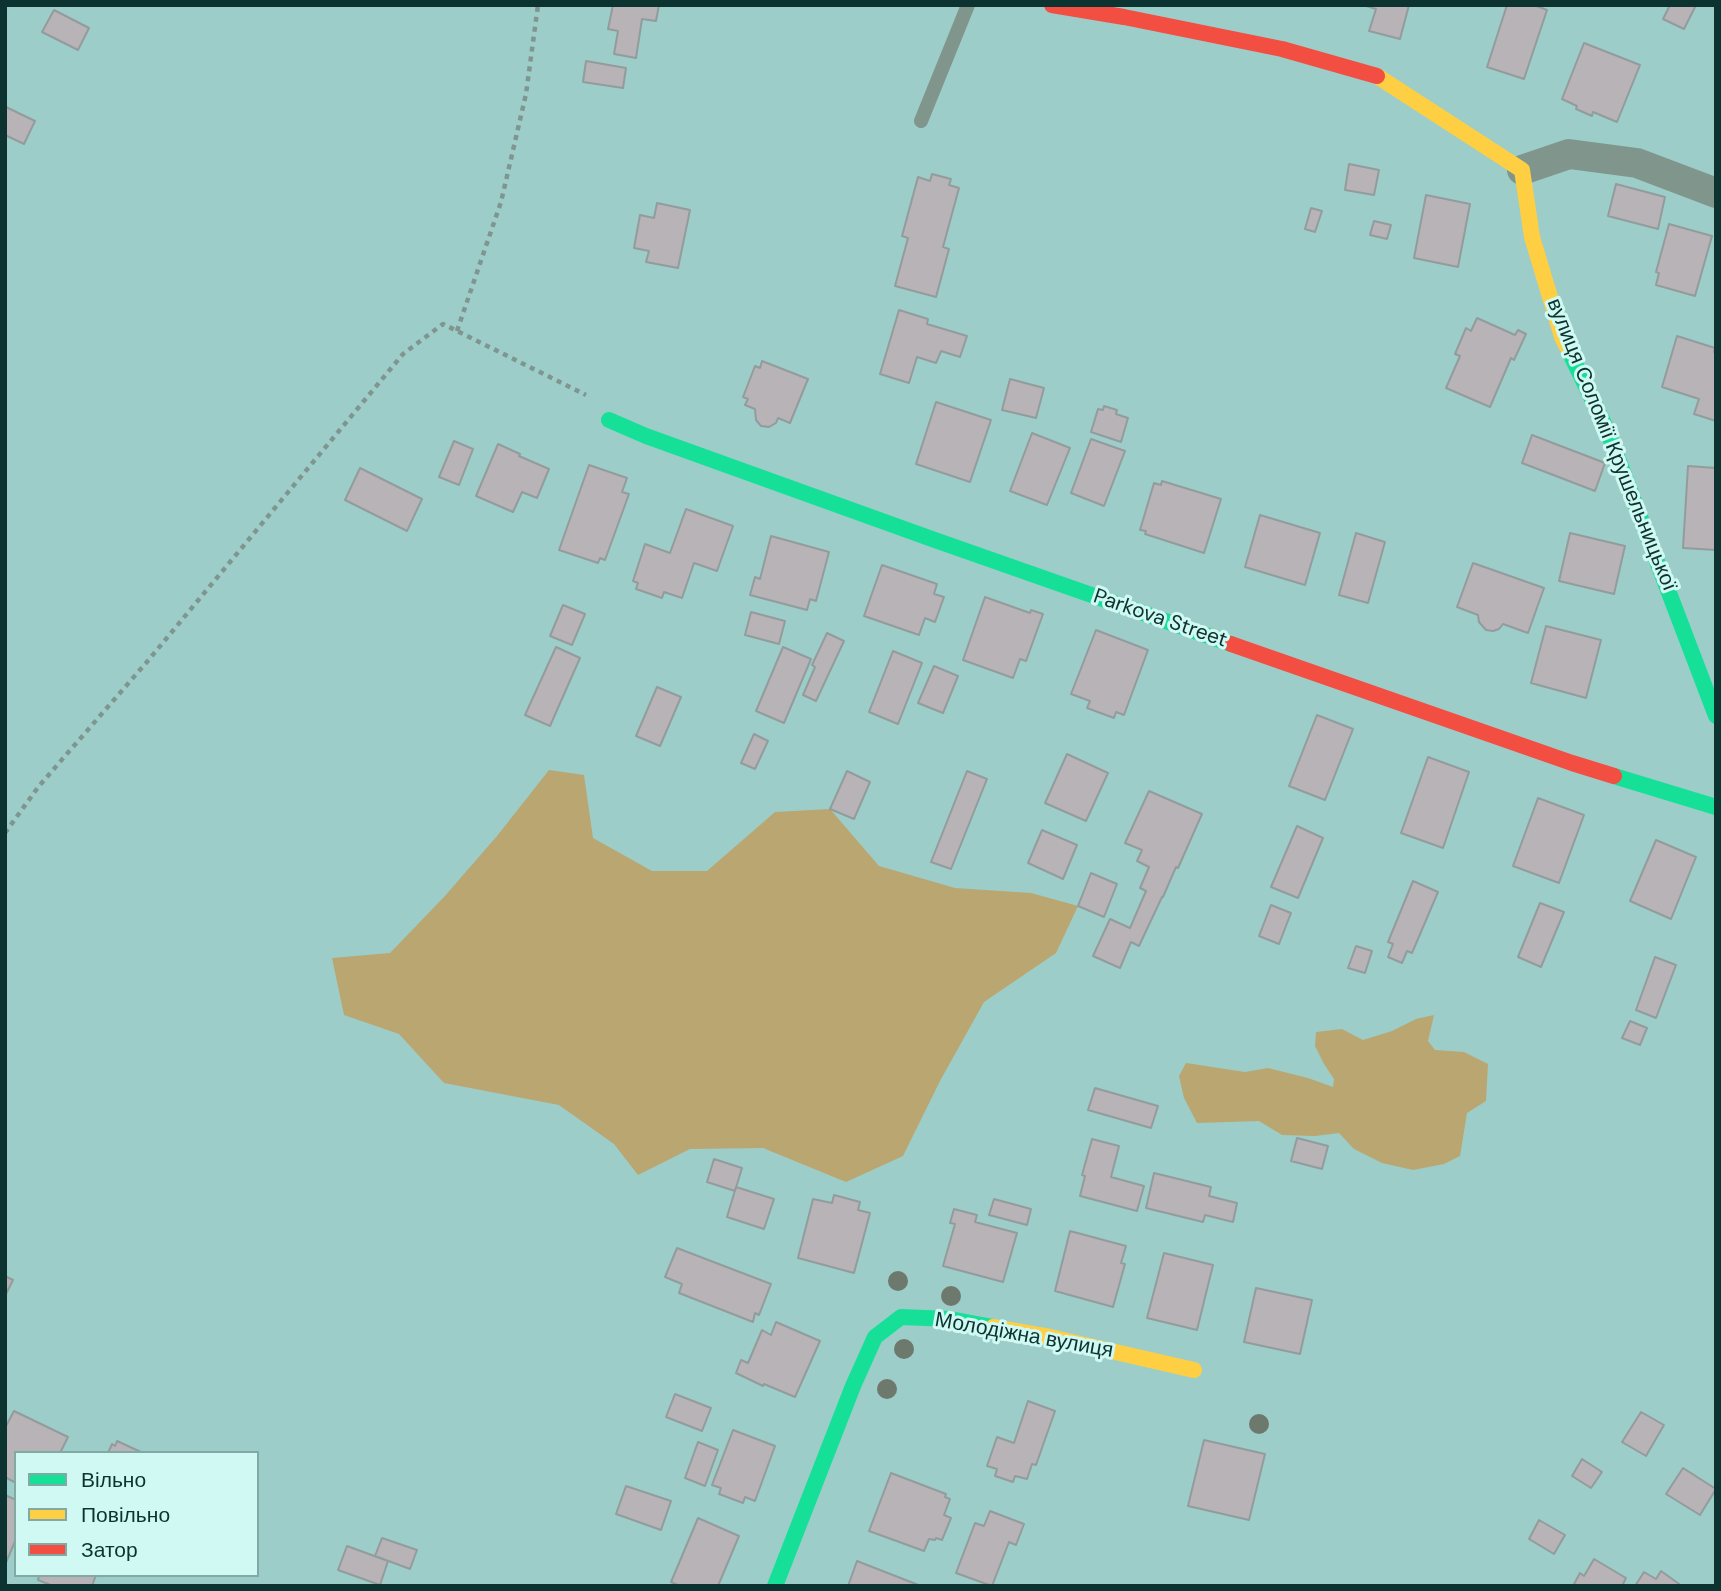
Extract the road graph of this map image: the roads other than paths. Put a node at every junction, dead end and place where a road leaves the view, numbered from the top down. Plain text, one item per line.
1 (968, 5) edge
2 (1052, 5) edge
3 (921, 121) dead end
4 (1522, 170) junction
5 (1716, 193) edge
6 (609, 420) road end
7 (1716, 716) edge
8 (1716, 807) edge
9 (1194, 1370) dead end
10 (775, 1586) edge

1 - 3 lane
2 - 4 street
4 - 5 street
4 - 7 street, вулиця Соломії Крушельницької
6 - 8 street, Parkova Street
9 - 10 street, Молодіжна вулиця

